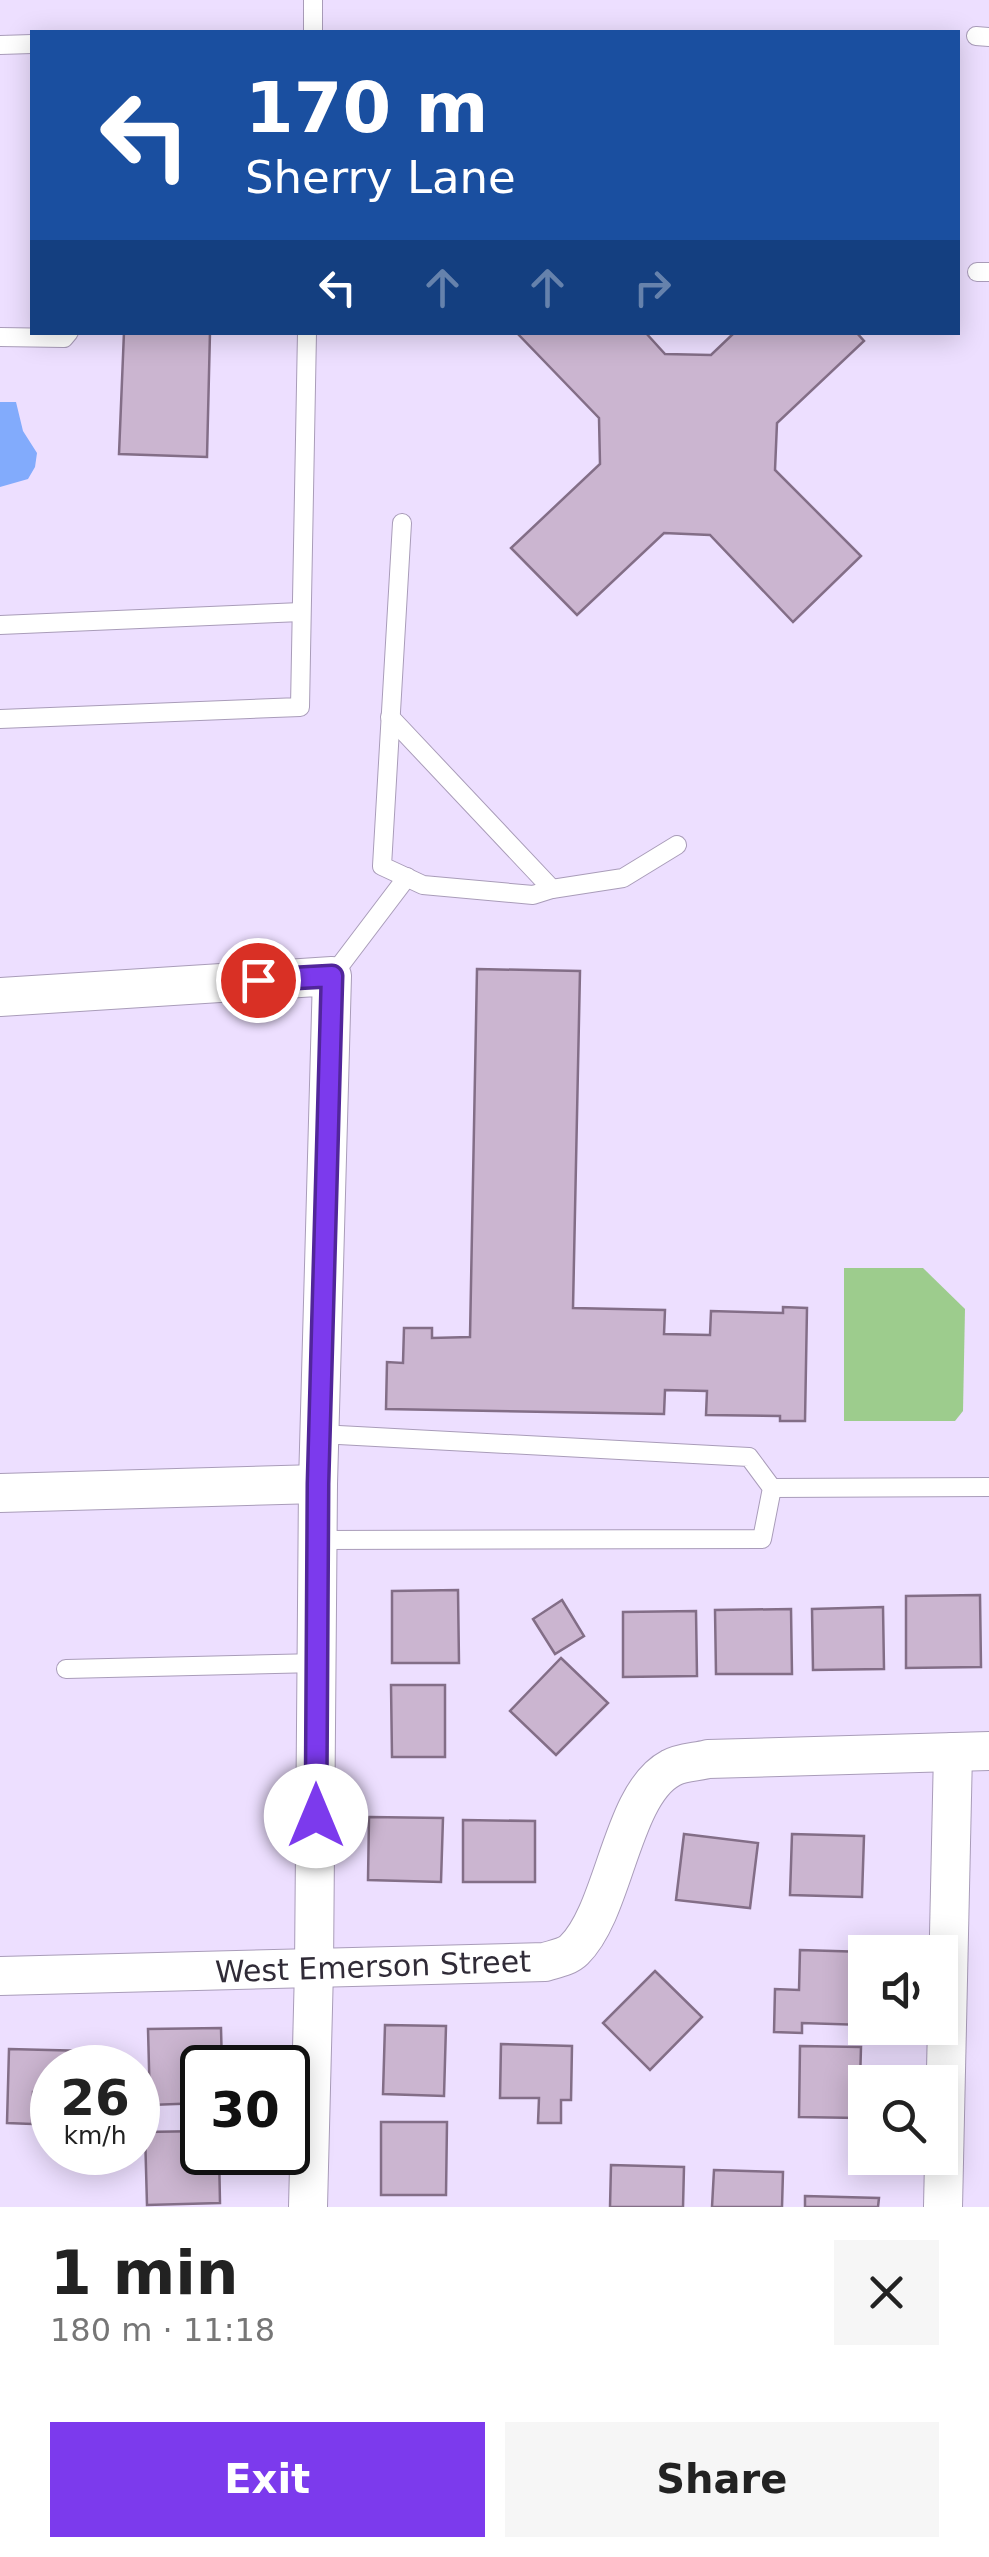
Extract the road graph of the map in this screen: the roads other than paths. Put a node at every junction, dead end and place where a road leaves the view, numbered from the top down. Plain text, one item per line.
1 (313, 0) edge
2 (312, 30) edge
3 (30, 44) edge
4 (0, 45) edge
5 (66, 335) edge
6 (307, 335) edge
7 (0, 337) edge
8 (402, 523) dead end
9 (301, 612) junction
10 (0, 625) edge
11 (390, 717) junction
12 (0, 719) edge
13 (677, 845) dead end
14 (407, 877) junction
15 (552, 888) junction
16 (332, 976) junction
17 (0, 997) edge
18 (320, 1434) junction
19 (318, 1484) junction
20 (989, 1487) edge
21 (772, 1488) junction
22 (0, 1493) edge
23 (318, 1540) junction
24 (317, 1662) junction
25 (66, 1669) dead end
26 (971, 1752) edge
27 (314, 1969) junction
28 (0, 1976) edge
29 (308, 2207) edge
30 (943, 2207) edge

1 - 2 lane
3 - 4 lane
5 - 7 lane
6 - 9 lane
8 - 11 lane
9 - 10 lane
9 - 12 lane
11 - 14 lane
11 - 15 lane
13 - 15 lane
14 - 15 lane
14 - 16 lane
16 - 17 street
16 - 18 street
18 - 19 street
18 - 21 lane
19 - 22 street
19 - 23 street
20 - 21 lane
21 - 23 lane
23 - 24 street
24 - 25 lane
24 - 27 street
26 - 27 street, West Emerson Street
26 - 30 street
27 - 28 street, West Emerson Street
27 - 29 street

